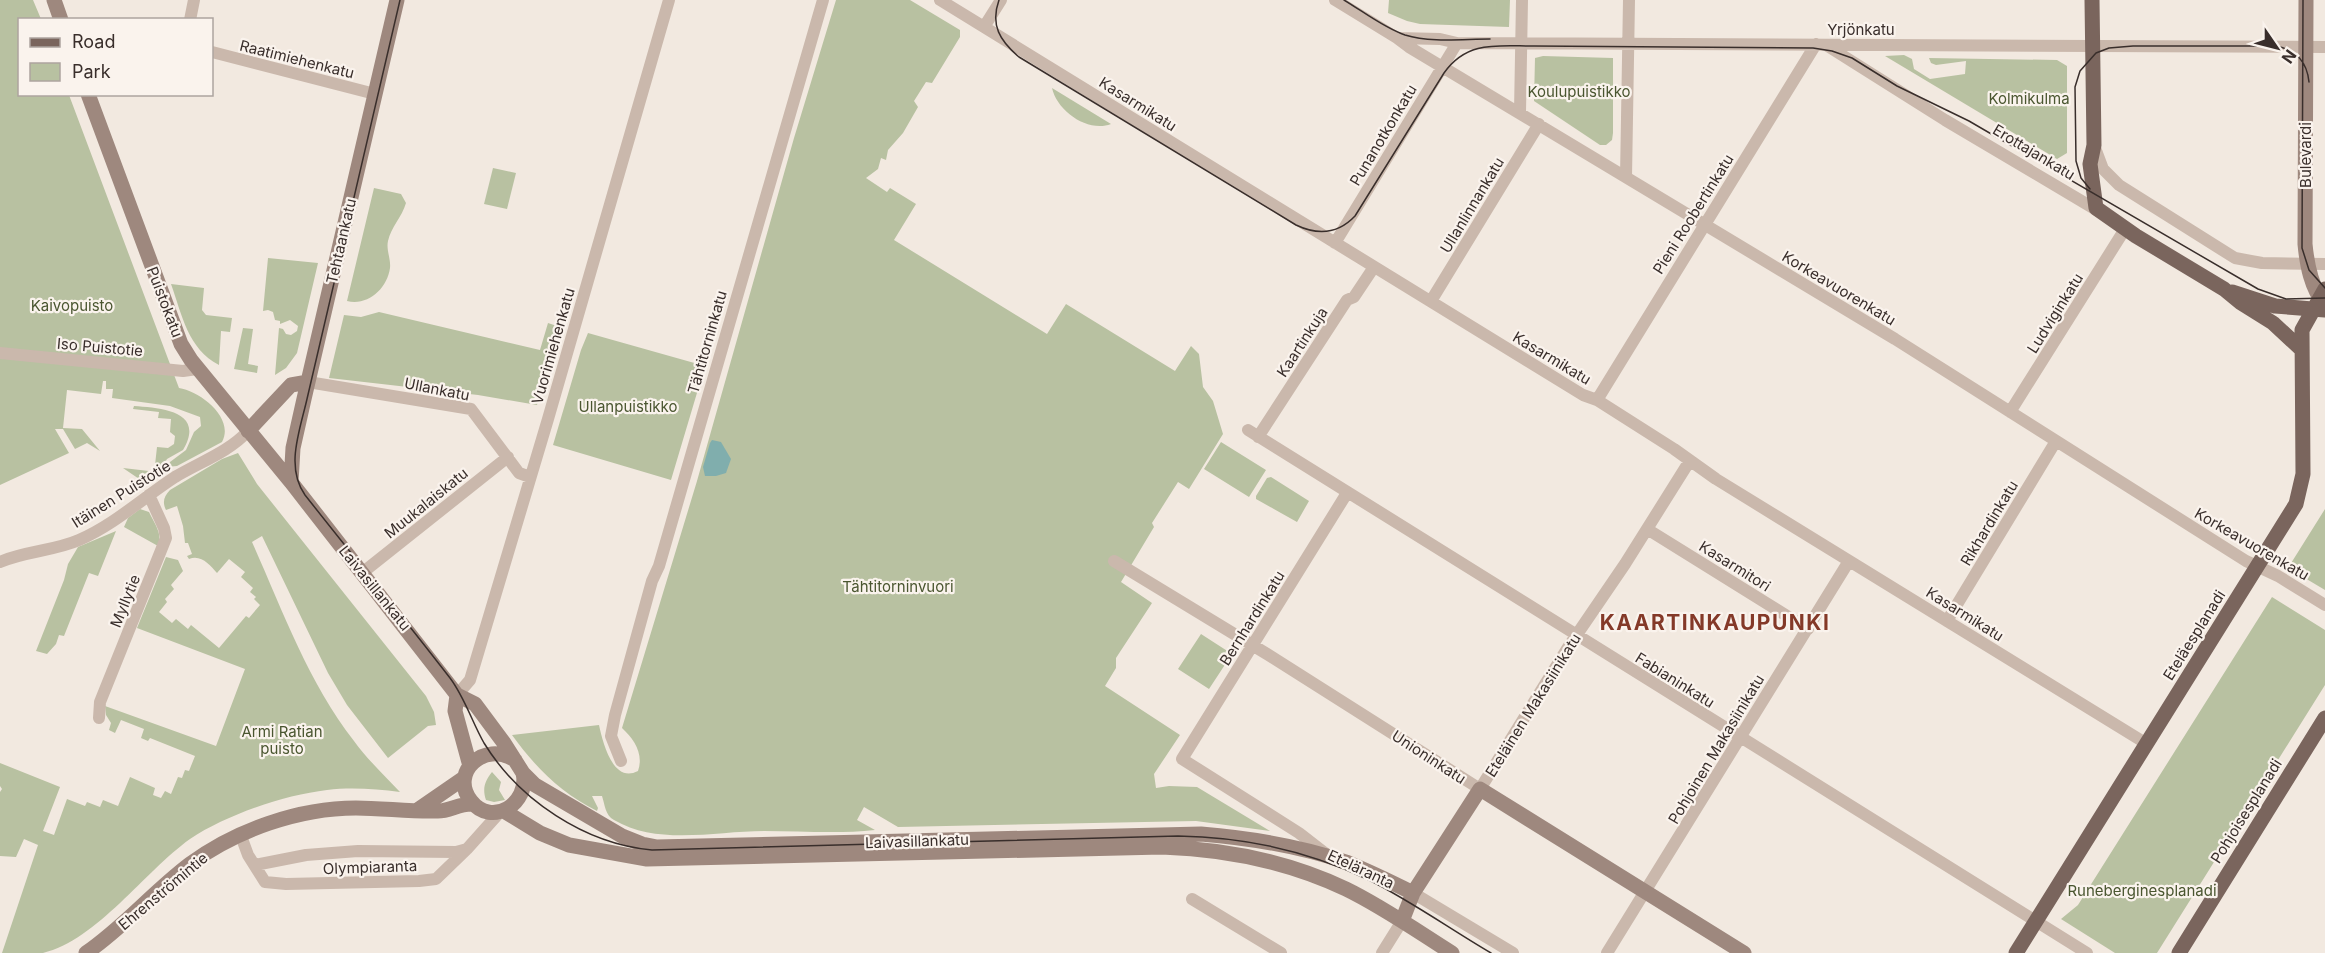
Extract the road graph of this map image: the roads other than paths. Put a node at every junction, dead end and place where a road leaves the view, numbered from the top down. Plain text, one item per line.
1 (54, 0) edge
2 (194, 0) edge
3 (397, 0) edge
4 (669, 0) edge
5 (823, 0) edge
6 (940, 0) edge
7 (1001, 0) edge
8 (1335, 0) edge
9 (1522, 0) edge
10 (1629, 0) edge
11 (2092, 0) edge
12 (2306, 0) edge
13 (65, 18) edge
14 (190, 18) edge
15 (984, 27) junction
16 (1397, 38) junction
17 (1457, 43) junction
18 (1522, 43) junction
19 (1628, 44) junction
20 (1820, 45) junction
21 (2092, 45) junction
22 (2306, 47) junction
23 (2325, 47) edge
24 (213, 52) edge
25 (1442, 67) junction
26 (375, 94) junction
27 (89, 96) edge
28 (1520, 112) junction
29 (1539, 124) junction
30 (2094, 145) junction
31 (1626, 177) junction
32 (2100, 212) junction
33 (1704, 225) junction
34 (2125, 229) junction
35 (1335, 243) junction
36 (2325, 264) edge
37 (2307, 265) junction
38 (1374, 267) junction
39 (2224, 290) junction
40 (1431, 301) junction
41 (2322, 302) edge
42 (2301, 349) junction
43 (0, 353) edge
44 (197, 369) junction
45 (308, 382) junction
46 (1597, 400) junction
47 (2010, 412) junction
48 (248, 431) junction
49 (1253, 434) joint
50 (2056, 441) junction
51 (508, 457) junction
52 (1689, 462) junction
53 (530, 477) junction
54 (291, 482) junction
55 (1347, 493) junction
56 (150, 495) junction
57 (1647, 529) junction
58 (1114, 561) dead end
59 (1849, 561) junction
60 (0, 562) edge
61 (2257, 567) junction
62 (362, 573) junction
63 (2325, 604) edge
64 (1947, 621) junction
65 (1808, 628) junction
66 (1576, 636) junction
67 (1253, 646) junction
68 (458, 695) junction
69 (99, 718) dead end
70 (2325, 718) edge
71 (1740, 738) junction
72 (2147, 744) junction
73 (1182, 759) joint
74 (621, 761) dead end
75 (520, 767) junction
76 (467, 772) junction
77 (1480, 789) junction
78 (473, 804) junction
79 (419, 809) junction
80 (502, 812) junction
81 (241, 836) junction
82 (467, 849) junction
83 (1329, 857) junction
84 (255, 865) junction
85 (1314, 876) joint
86 (1646, 892) junction
87 (1413, 893) junction
88 (1192, 899) dead end
89 (1402, 921) junction
90 (2036, 921) junction
91 (86, 953) edge
92 (1281, 953) edge
93 (1382, 953) edge
94 (1452, 953) edge
95 (1513, 953) edge
96 (1607, 953) edge
97 (1744, 953) edge
98 (2016, 953) edge
99 (2087, 953) edge
100 (2179, 953) edge

1 - 13 main road
2 - 14 street
3 - 26 main road, Tehtaankatu
4 - 53 street, Vuorimiehenkatu
5 - 74 street, Tähtitorninkatu
6 - 15 street, Kasarmikatu
7 - 15 street
8 - 16 street, Korkeavuorenkatu
9 - 18 street
10 - 19 street
11 - 21 main road
12 - 22 main road, Bulevardi
15 - 35 street, Kasarmikatu
16 - 17 street, Yrjönkatu
16 - 25 street, Korkeavuorenkatu
17 - 18 street, Yrjönkatu
17 - 25 street, Punanotkonkatu
18 - 19 street, Yrjönkatu
18 - 28 street
19 - 20 street, Yrjönkatu
19 - 31 street
20 - 21 street, Yrjönkatu
20 - 32 street, Erottajankatu
20 - 33 street, Pieni Roobertinkatu
21 - 22 street, Yrjönkatu
21 - 30 main road
22 - 23 street, Yrjönkatu
22 - 37 main road, Bulevardi
24 - 26 street, Raatimiehenkatu
25 - 28 street, Korkeavuorenkatu
25 - 35 street, Punanotkonkatu
26 - 45 main road, Tehtaankatu
27 - 44 main road, Puistokatu
28 - 29 street, Korkeavuorenkatu
29 - 31 street, Korkeavuorenkatu
29 - 40 street, Ullanlinnankatu
30 - 32 main road
30 - 37 street
31 - 33 street, Korkeavuorenkatu
32 - 34 main road, Erottajankatu
33 - 46 street, Pieni Roobertinkatu
33 - 47 street, Korkeavuorenkatu
34 - 39 main road, Erottajankatu
34 - 47 street, Ludviginkatu
35 - 38 street, Kasarmikatu
36 - 37 street
37 - 41 main road, Bulevardi
38 - 40 street, Kasarmikatu
38 - 49 street, Kaartinkuja
39 - 41 main road, Erottajankatu
39 - 42 main road, Erottajankatu
40 - 46 street, Kasarmikatu
41 - 42 main road, Eteläesplanadi
42 - 61 main road, Eteläesplanadi
43 - 44 street, Iso Puistotie
44 - 48 main road, Puistokatu
45 - 48 main road
45 - 51 street, Ullankatu
45 - 54 main road, Tehtaankatu
46 - 52 street, Kasarmikatu
47 - 50 street, Korkeavuorenkatu
48 - 54 main road, Puistokatu
48 - 56 street, Itäinen Puistotie
49 - 55 street, Fabianinkatu
50 - 61 street, Korkeavuorenkatu
50 - 64 street, Rikhardinkatu
51 - 53 street, Ullankatu
51 - 62 street, Muukalaiskatu
52 - 57 street, Eteläinen Makasiinikatu
52 - 59 street, Kasarmikatu
53 - 68 street, Vuorimiehenkatu
54 - 62 main road, Laivasillankatu
55 - 66 street, Fabianinkatu
55 - 67 street, Bernhardinkatu
56 - 60 street, Itäinen Puistotie
56 - 69 street, Myllytie
57 - 65 street, Kasarmitori
57 - 66 street, Eteläinen Makasiinikatu
58 - 67 street, Unioninkatu
59 - 64 street, Kasarmikatu
59 - 65 street, Pohjoinen Makasiinikatu
61 - 63 street, Korkeavuorenkatu
61 - 72 main road, Eteläesplanadi
62 - 68 main road, Laivasillankatu
64 - 72 street, Kasarmikatu
65 - 71 street, Pohjoinen Makasiinikatu
66 - 71 street, Fabianinkatu
66 - 77 street, Eteläinen Makasiinikatu
67 - 73 street, Bernhardinkatu
67 - 77 street, Unioninkatu
68 - 75 main road, Laivasillankatu
68 - 76 main road
70 - 100 main road, Pohjoisesplanadi
71 - 86 street, Pohjoinen Makasiinikatu
71 - 90 street, Fabianinkatu
72 - 90 main road, Eteläesplanadi
73 - 83 street, Eteläranta
75 - 76 main road, Laivasillankatu
75 - 80 main road
75 - 83 main road, Laivasillankatu
76 - 78 main road
76 - 79 main road
77 - 86 main road, Unioninkatu
77 - 87 main road, Eteläinen Makasiinikatu
78 - 79 main road, Ehrenströmintie
78 - 80 main road, Laivasillankatu
79 - 81 main road, Ehrenströmintie
80 - 82 street, Olympiaranta
80 - 85 main road, Laivasillankatu
81 - 84 street, Olympiaranta
81 - 91 main road, Ehrenströmintie
82 - 84 street
82 - 84 street, Olympiaranta
83 - 87 main road, Eteläranta
85 - 89 main road, Eteläranta
86 - 96 street, Pohjoinen Makasiinikatu
86 - 97 main road, Unioninkatu
87 - 89 main road, Eteläinen Makasiinikatu
87 - 95 street, Eteläranta
88 - 92 street
89 - 93 street
89 - 94 main road, Eteläranta
90 - 98 main road, Eteläesplanadi
90 - 99 street, Fabianinkatu

